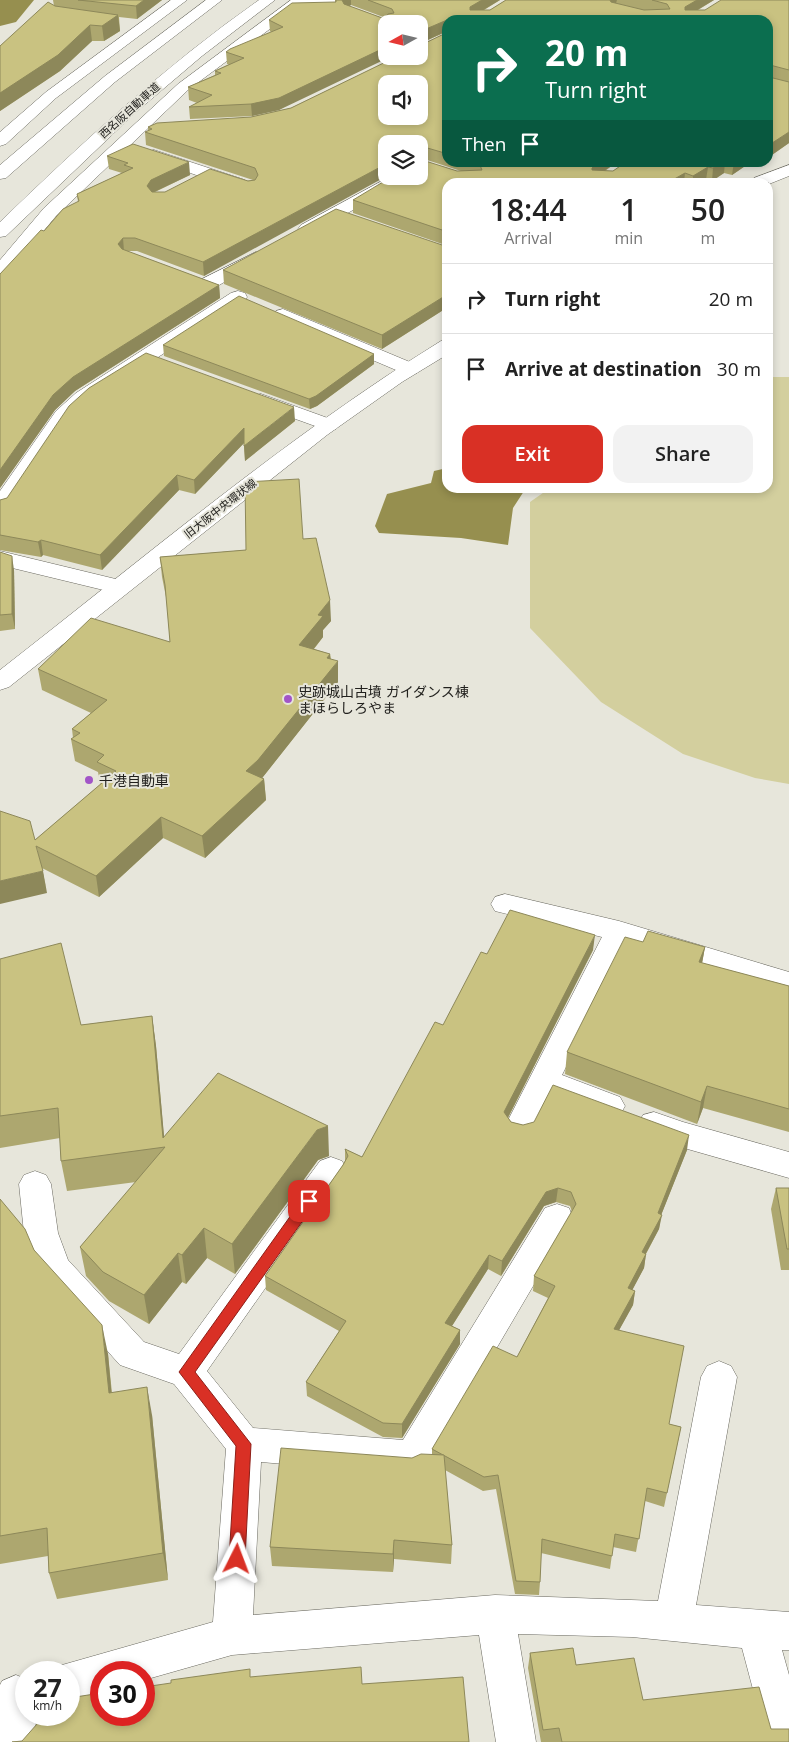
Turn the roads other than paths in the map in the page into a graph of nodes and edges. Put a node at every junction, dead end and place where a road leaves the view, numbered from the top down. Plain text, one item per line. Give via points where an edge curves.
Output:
1 (180, 0) edge
2 (215, 0) edge
3 (268, 0) edge
4 (300, 0) edge
5 (337, 0) edge
6 (122, 25) dead end
7 (141, 27) junction
8 (167, 127) edge
9 (139, 129) junction
10 (0, 141) edge
11 (122, 145) junction
12 (789, 170) edge
13 (0, 174) edge
14 (210, 174) junction
15 (770, 178) edge
16 (387, 185) edge
17 (184, 186) edge
18 (249, 187) edge
19 (334, 214) junction
20 (352, 220) edge
21 (0, 232) edge
22 (291, 238) edge
23 (274, 247) edge
24 (0, 272) edge
25 (253, 303) junction
26 (442, 349) edge
27 (410, 368) junction
28 (246, 394) edge
29 (329, 425) junction
30 (0, 507) edge
31 (0, 558) edge
32 (120, 587) junction
33 (0, 682) edge
34 (505, 904) dead end
35 (619, 931) junction
36 (789, 982) edge
37 (544, 1080) junction
38 (521, 1126) edge
39 (789, 1164) edge
40 (331, 1170) dead end
41 (35, 1184) dead end
42 (557, 1218) dead end
43 (186, 1372) junction
44 (718, 1377) dead end
45 (244, 1444) junction
46 (495, 1614) junction
47 (673, 1622) junction
48 (773, 1631) edge
49 (232, 1636) junction
50 (80, 1678) edge
51 (14, 1696) edge
52 (15, 1742) edge
53 (516, 1742) edge
54 (787, 1742) edge

1 - 7 main road
2 - 13 main road via 110,79
3 - 21 main road, 西名阪自動車道 via 159,82
4 - 5 main road
4 - 9 main road via 183,87
6 - 7 main road
7 - 10 main road via 51,95
8 - 9 main road
9 - 11 main road
11 - 14 main road
11 - 24 main road via 50,212
12 - 15 main road
14 - 17 main road
14 - 18 main road
16 - 19 main road
19 - 20 main road
19 - 22 main road
23 - 25 main road via 196,281
25 - 27 main road
25 - 30 main road via 154,361 83,397 63,415
26 - 27 main road, 旧大阪中央環状線
27 - 29 main road, 旧大阪中央環状線
28 - 29 main road
29 - 32 main road, 旧大阪中央環状線
31 - 32 main road
32 - 33 main road, 旧大阪中央環状線
34 - 35 main road
35 - 36 main road
35 - 37 main road
37 - 38 main road
37 - 39 main road via 677,1133
40 - 43 main road
41 - 43 main road via 41,1233 54,1268 132,1354
42 - 45 main road via 412,1458
43 - 45 main road
44 - 47 main road
45 - 49 main road
46 - 47 main road
46 - 49 main road
46 - 53 main road
47 - 48 main road
48 - 54 main road
49 - 50 main road
51 - 52 main road

